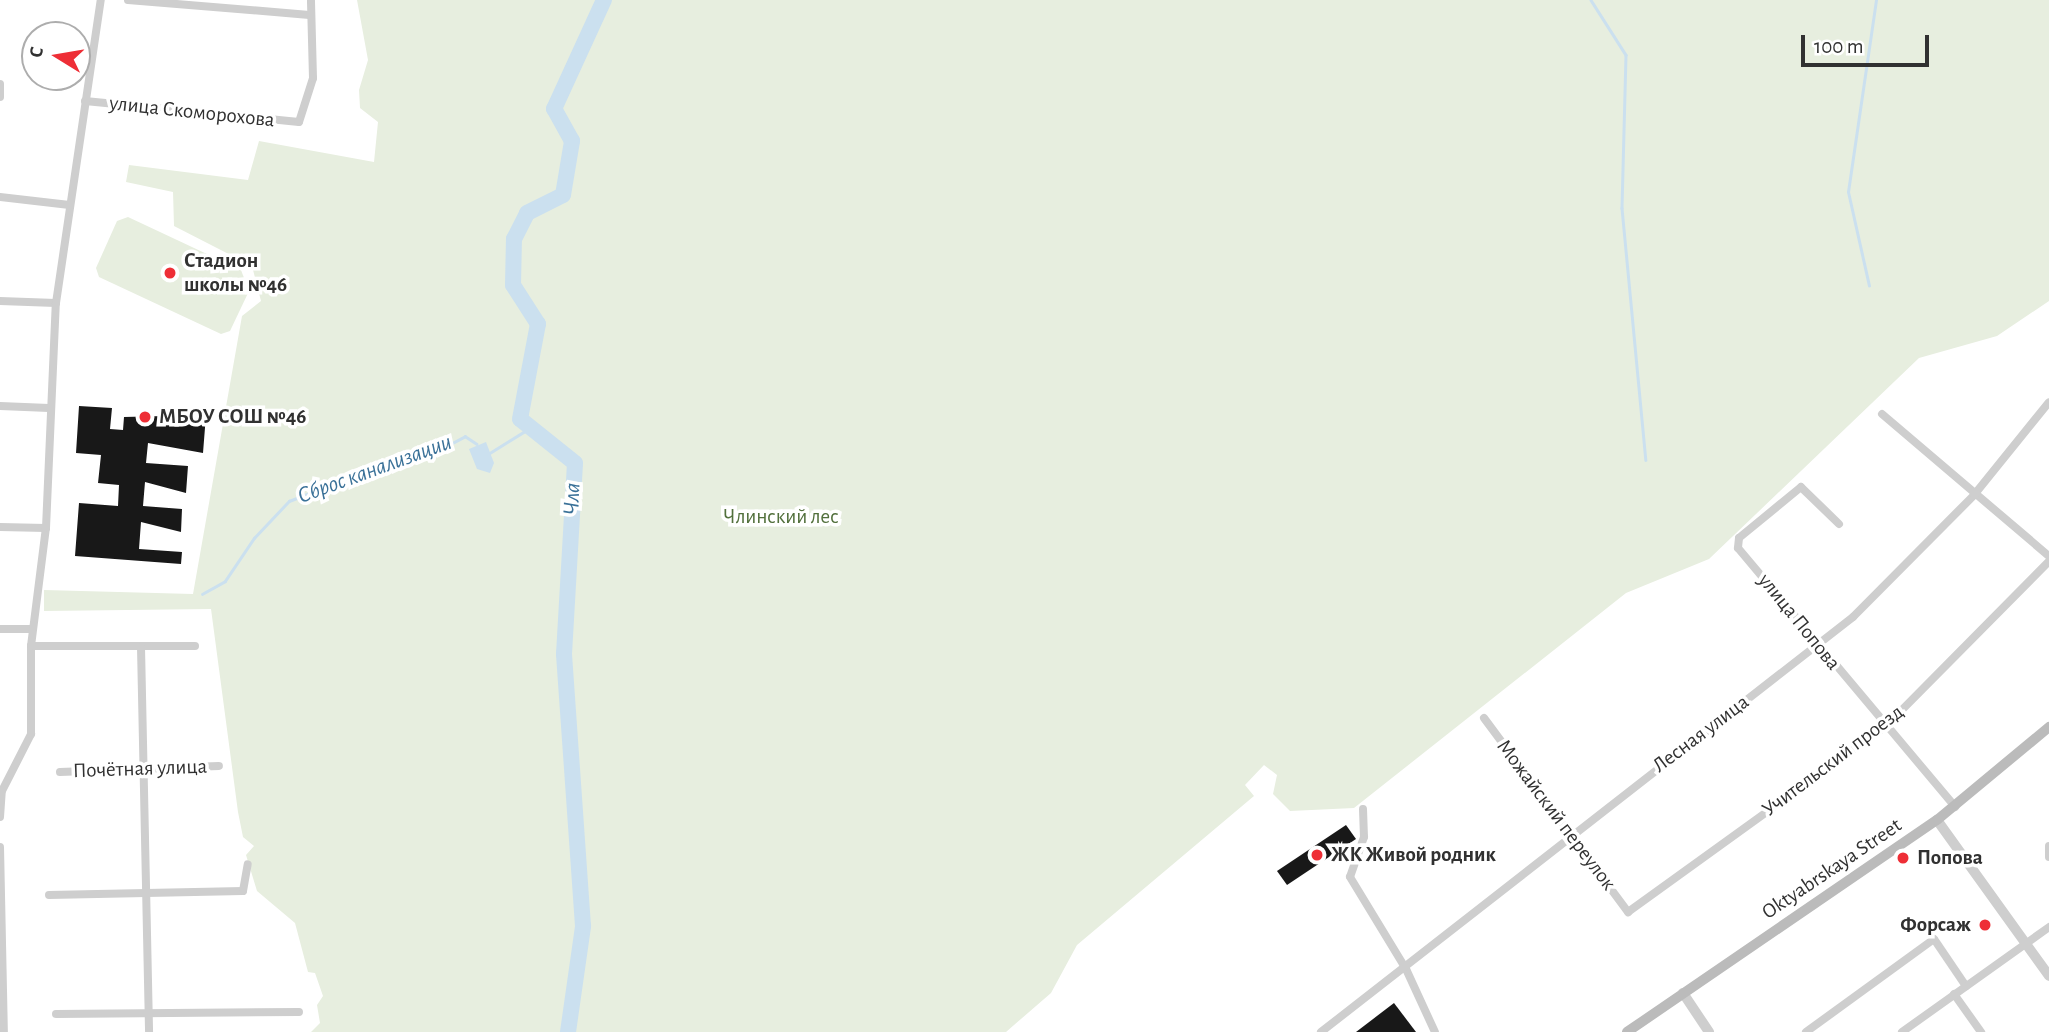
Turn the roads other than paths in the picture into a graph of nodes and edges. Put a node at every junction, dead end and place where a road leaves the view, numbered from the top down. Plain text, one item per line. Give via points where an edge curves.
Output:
1 (102, 0) edge
2 (128, 0) edge
3 (311, 0) edge
4 (309, 15) junction
5 (0, 84) edge
6 (0, 97) edge
7 (85, 101) junction
8 (0, 197) edge
9 (70, 205) junction
10 (0, 301) edge
11 (56, 303) junction
12 (2049, 402) edge
13 (0, 406) edge
14 (49, 408) junction
15 (1882, 414) dead end
16 (1973, 495) junction
17 (1839, 524) dead end
18 (0, 527) edge
19 (46, 528) junction
20 (2049, 558) edge
21 (0, 629) edge
22 (32, 629) junction
23 (31, 646) junction
24 (195, 646) dead end
25 (1818, 646) junction
26 (141, 647) junction
27 (1484, 718) dead end
28 (1886, 726) junction
29 (2049, 727) edge
30 (219, 766) dead end
31 (143, 770) junction
32 (60, 772) dead end
33 (1955, 807) junction
34 (1363, 809) dead end
35 (0, 817) edge
36 (1937, 820) junction
37 (1570, 833) junction
38 (2049, 846) edge
39 (0, 847) edge
40 (2049, 857) edge
41 (248, 864) dead end
42 (146, 893) junction
43 (49, 895) dead end
44 (1629, 912) joint
45 (2049, 927) edge
46 (2026, 945) junction
47 (1, 952) edge
48 (1406, 969) junction
49 (2049, 976) edge
50 (1966, 986) junction
51 (1683, 993) junction
52 (1955, 994) junction
53 (299, 1012) dead end
54 (56, 1014) dead end
55 (148, 1015) junction
56 (4, 1032) edge
57 (149, 1032) edge
58 (1321, 1032) edge
59 (1436, 1032) edge
60 (1627, 1032) edge
61 (1709, 1032) edge
62 (1806, 1032) edge
63 (1902, 1032) edge
64 (1981, 1032) edge

1 - 7 street
2 - 4 street
3 - 4 street
4 - 7 street, улица Скоморохова via 313,78 299,122
5 - 6 street
7 - 9 street
8 - 9 street
9 - 11 street
10 - 11 street
11 - 14 street
12 - 16 street, Лесная улица
13 - 14 street
14 - 19 street
15 - 16 street
16 - 20 street
16 - 25 street, Лесная улица
17 - 25 street, улица Попова via 1805,486 1739,538 1738,548
18 - 19 street
19 - 22 street
20 - 28 street, Учительский проезд
21 - 22 street
22 - 23 street
23 - 26 street
23 - 35 street via 31,734 2,791
24 - 26 street
25 - 28 street, улица Попова
25 - 37 street, Лесная улица
26 - 31 street
27 - 37 street, Можайский переулок
28 - 33 street, улица Попова
28 - 44 street, Учительский проезд
29 - 33 main road, Oktyabrskaya Street
30 - 31 street, Почётная улица
31 - 32 street, Почётная улица
31 - 42 street
33 - 36 main road, Oktyabrskaya Street
34 - 48 street via 1364,837 1350,877
36 - 46 street
36 - 51 main road, Oktyabrskaya Street
37 - 44 street, Можайский переулок
37 - 48 street, Лесная улица
38 - 40 street
39 - 47 street
41 - 42 street via 243,891
42 - 43 street
42 - 55 street
45 - 46 street
46 - 49 street
46 - 50 street
47 - 56 street
48 - 58 street, Лесная улица
48 - 59 street
50 - 52 street
50 - 62 street via 1934,939
51 - 60 main road, Oktyabrskaya Street
51 - 61 street
52 - 63 street
52 - 64 street
53 - 55 street
54 - 55 street
55 - 57 street

